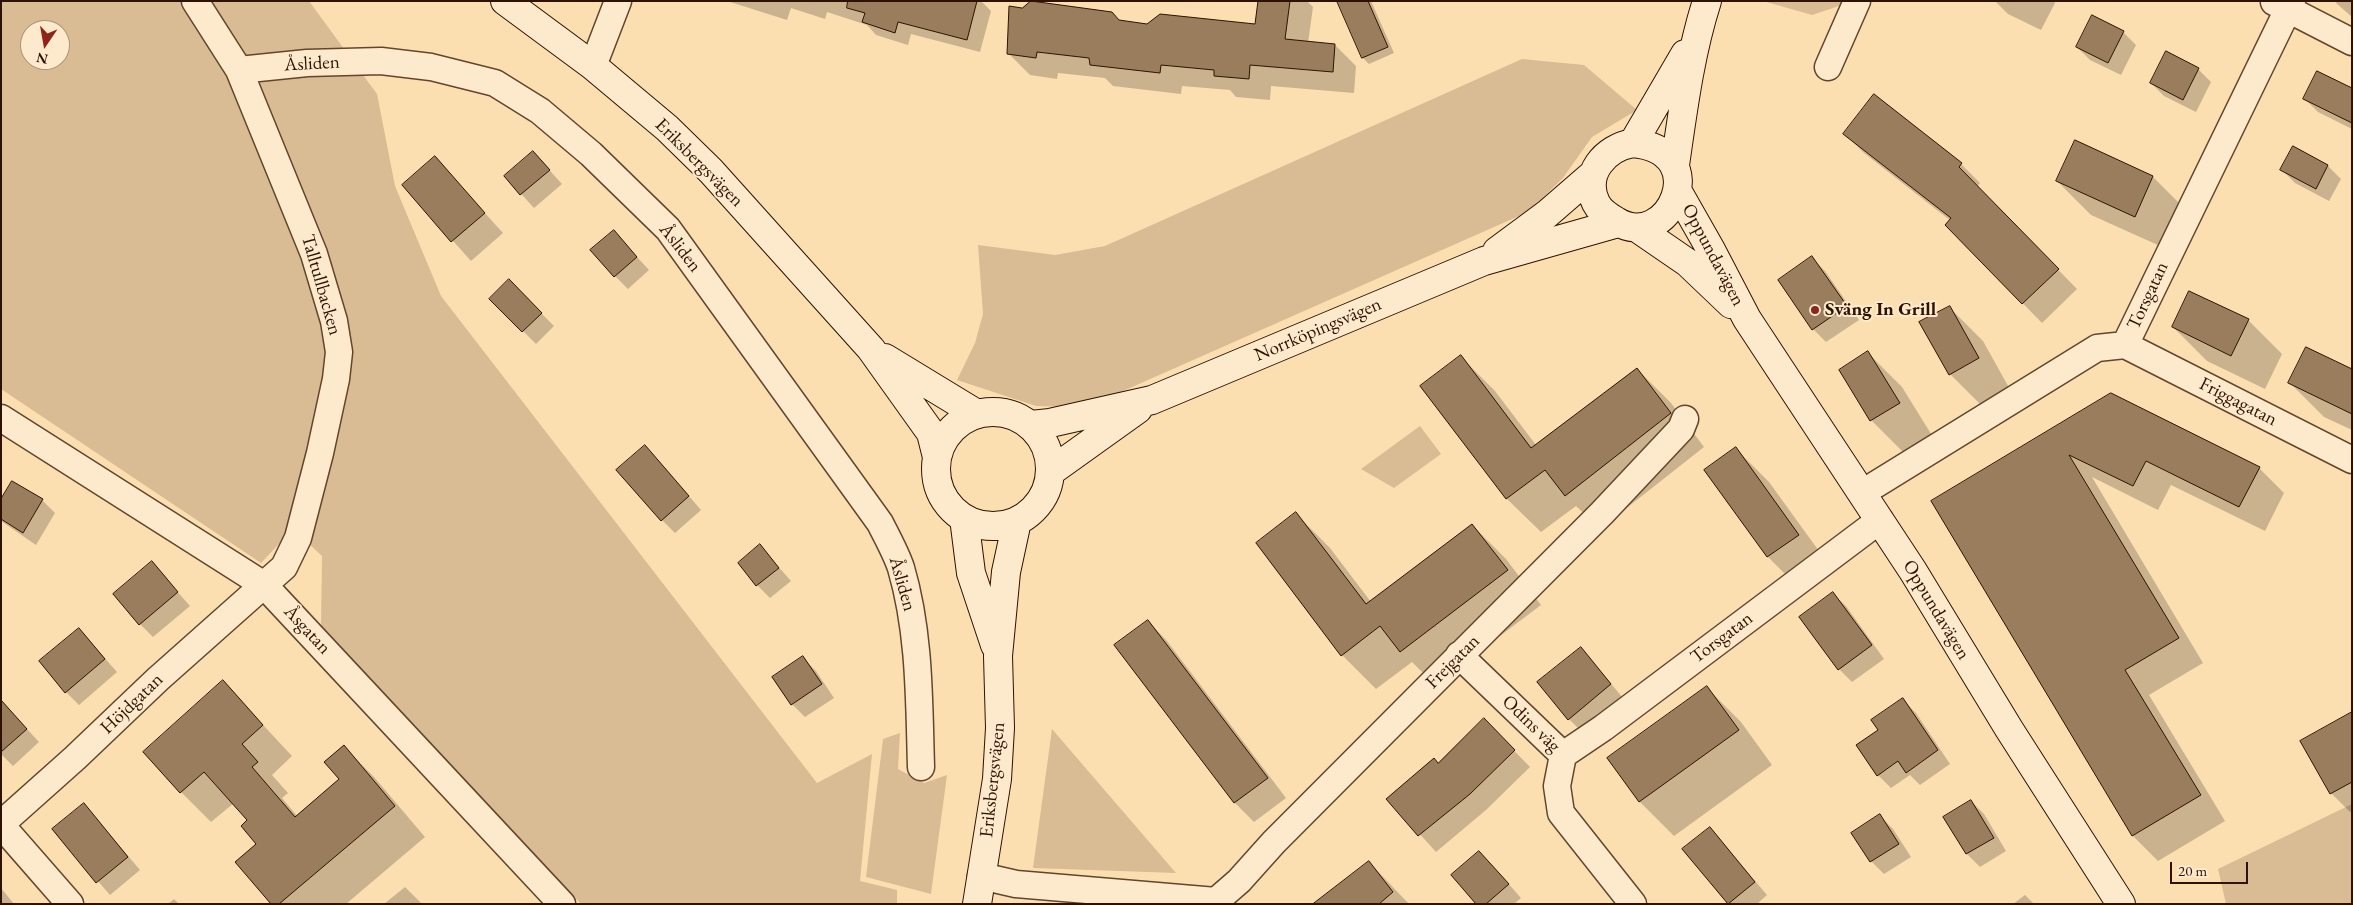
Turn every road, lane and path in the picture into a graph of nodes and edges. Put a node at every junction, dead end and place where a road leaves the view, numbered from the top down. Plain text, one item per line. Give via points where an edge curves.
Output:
1 (195, 1) edge
2 (505, 1) edge
3 (618, 1) edge
4 (1707, 1) edge
5 (1857, 1) edge
6 (2285, 4) edge
7 (1698, 31) junction
8 (2352, 42) edge
9 (593, 66) junction
10 (1828, 67) dead end
11 (239, 70) junction
12 (1633, 143) junction
13 (1675, 165) junction
14 (1592, 175) junction
15 (1678, 192) junction
16 (1628, 225) junction
17 (1484, 261) junction
18 (1747, 319) junction
19 (2125, 345) junction
20 (871, 349) junction
21 (1152, 400) junction
22 (977, 414) junction
23 (1, 418) edge
24 (1685, 419) dead end
25 (1031, 425) junction
26 (937, 457) junction
27 (2352, 460) edge
28 (1050, 472) junction
29 (1862, 493) junction
30 (964, 518) junction
31 (1880, 520) junction
32 (1016, 521) junction
33 (264, 585) junction
34 (1459, 655) junction
35 (998, 656) junction
36 (1563, 755) junction
37 (921, 767) dead end
38 (1, 825) edge
39 (981, 876) junction
40 (1217, 902) edge
41 (70, 904) edge
42 (562, 904) edge
43 (977, 904) edge
44 (1633, 904) edge
45 (2121, 904) edge

1 - 11 street
2 - 9 main road, Eriksbergsvägen
3 - 9 street
4 - 7 main road
5 - 10 street
6 - 8 street
6 - 19 street, Torsgatan
7 - 12 main road
7 - 13 main road
9 - 20 main road, Eriksbergsvägen via 712,171
11 - 33 street, Talltullbacken via 314,254 334,321 339,352 332,398 298,538 284,567
11 - 37 street, Åsliden via 307,63 380,61 431,67 494,83 540,111 591,154 668,229 880,523 900,567 912,620 918,667
12 - 13 main road via 1656,148
12 - 14 main road via 1607,153
13 - 15 main road
14 - 16 main road via 1592,192 1597,205
14 - 17 main road, Norrköpingsvägen
15 - 16 main road via 1664,216 1655,222
15 - 18 main road, Oppundavägen
16 - 17 main road, Norrköpingsvägen
16 - 18 main road, Oppundavägen via 1688,263
17 - 21 main road, Norrköpingsvägen
18 - 29 main road, Oppundavägen
19 - 27 street, Friggagatan
19 - 29 street, Torsgatan via 2097,348
20 - 22 main road, Eriksbergsvägen
20 - 26 main road, Eriksbergsvägen via 931,433
21 - 25 main road, Norrköpingsvägen
21 - 28 main road, Norrköpingsvägen
22 - 25 main road via 1006,414
22 - 26 main road via 949,432
23 - 33 street, Åsgatan
24 - 34 street, Frejgatan via 1681,429 1602,513
25 - 28 main road via 1046,448
26 - 30 main road via 938,484 948,502
28 - 32 main road via 1037,504
29 - 31 main road, Oppundavägen
30 - 32 main road via 992,525
30 - 35 main road, Eriksbergsvägen via 971,573
31 - 36 street, Torsgatan
31 - 45 main road, Oppundavägen
32 - 35 main road, Eriksbergsvägen via 1006,572
33 - 38 street, Höjdgatan
33 - 42 street, Åsgatan
34 - 36 street, Odins väg
34 - 40 street, Frejgatan
35 - 39 main road, Eriksbergsvägen via 1000,728 997,779
36 - 44 street, Odins väg via 1558,786 1561,813
38 - 41 street
39 - 40 street via 1033,886
39 - 43 main road, Eriksbergsvägen

